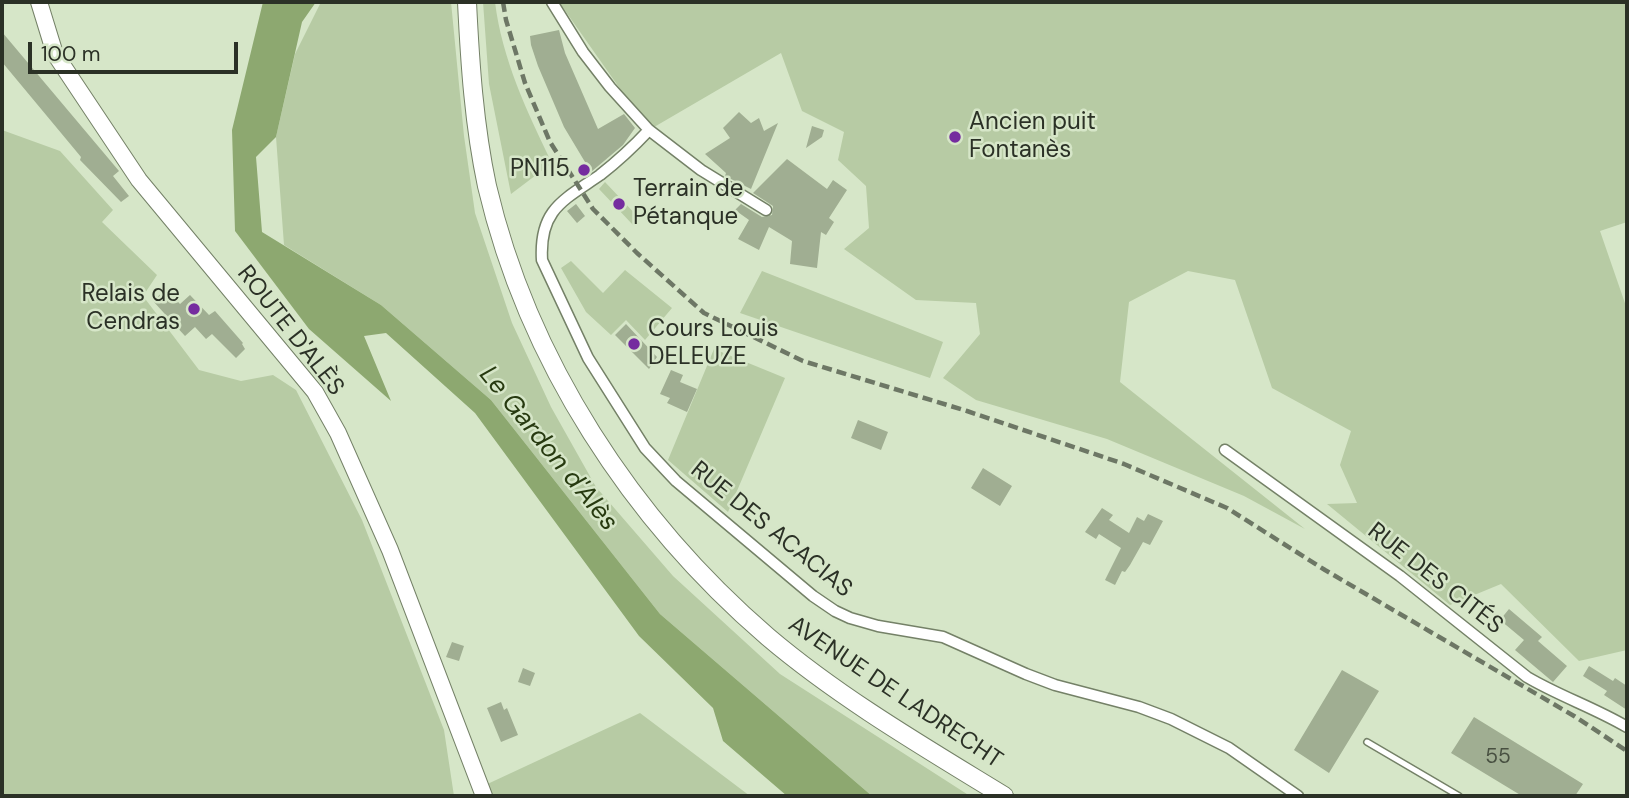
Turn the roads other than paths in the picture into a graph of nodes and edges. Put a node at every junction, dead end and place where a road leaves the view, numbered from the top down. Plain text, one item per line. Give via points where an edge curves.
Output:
1 (39, 2) edge
2 (467, 2) edge
3 (552, 2) edge
4 (649, 130) junction
5 (766, 210) dead end
6 (1225, 450) dead end
7 (1627, 727) edge
8 (1367, 742) dead end
9 (484, 796) edge
10 (1004, 796) edge
11 (1298, 796) edge
12 (1459, 796) edge

1 - 9 main road, ROUTE D'ALÈS via 55,54 139,180 315,392 338,433 390,550
2 - 10 main road, AVENUE DE LADRECHT via 471,81 487,185 511,268 551,359 624,481 698,572 769,638 860,704
3 - 4 street via 583,52
4 - 5 street via 701,170
4 - 11 street, RUE DES ACACIAS via 617,162 567,196 546,225 541,243 542,260 588,358 659,465 835,611 878,626 943,637 1055,685 1171,719 1229,748
6 - 7 street, RUE DES CITÉS via 1401,576 1527,677
8 - 12 lane

